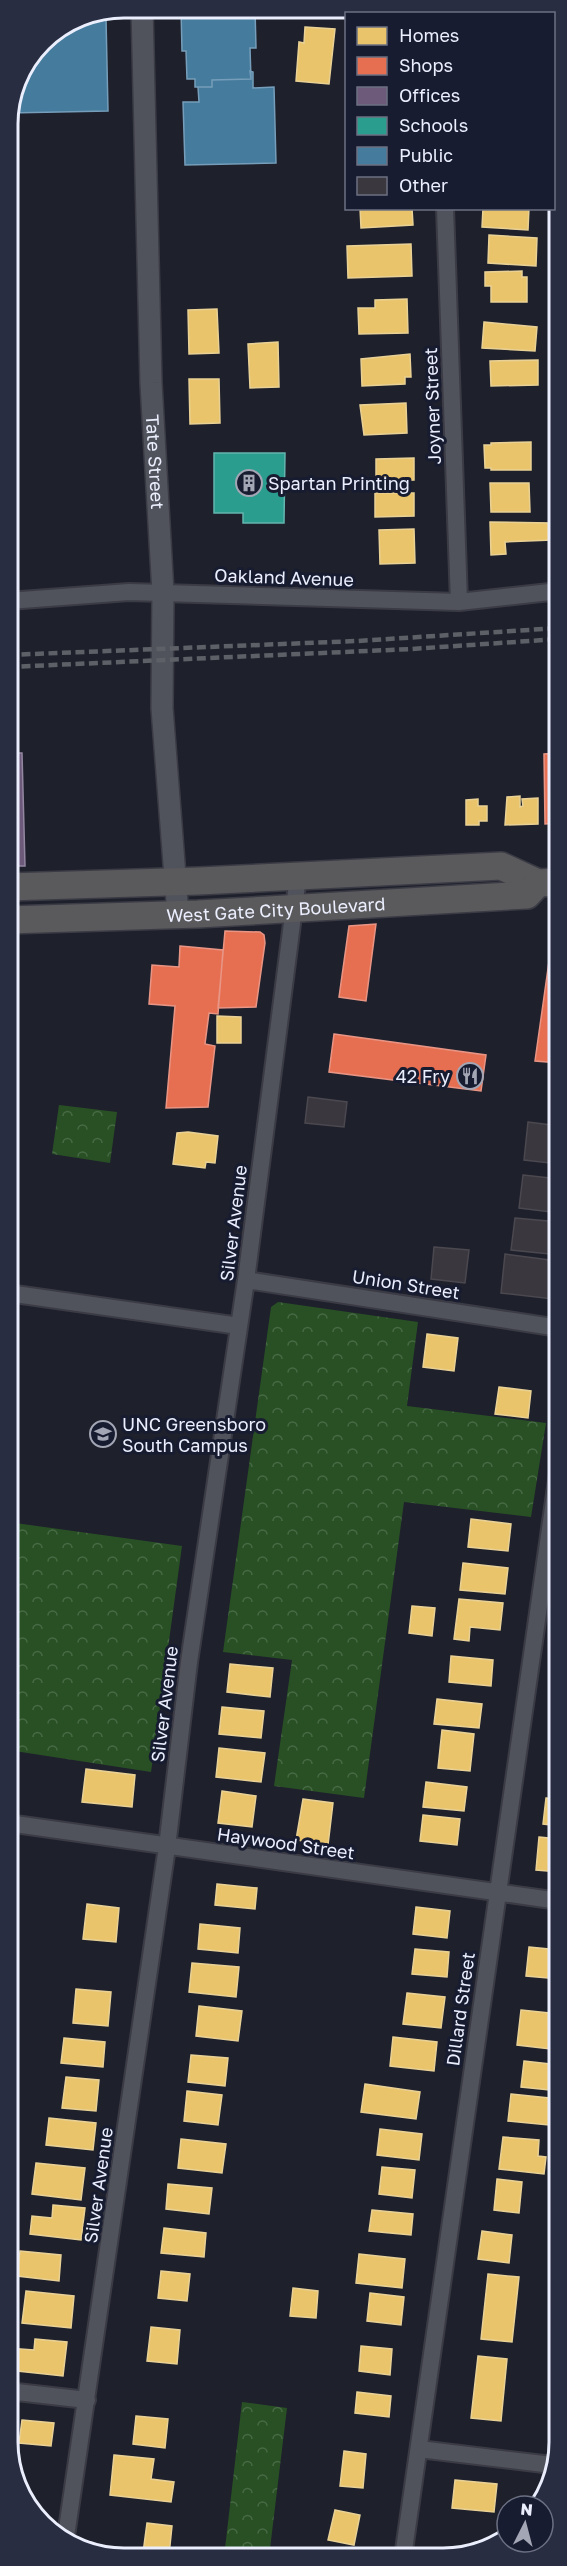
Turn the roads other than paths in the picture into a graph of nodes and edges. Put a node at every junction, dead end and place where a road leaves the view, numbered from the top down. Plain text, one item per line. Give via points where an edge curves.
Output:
1 (142, 18) edge
2 (445, 210) edge
3 (549, 592) edge
4 (163, 593) junction
5 (18, 600) edge
6 (459, 602) junction
7 (298, 877) junction
8 (176, 882) junction
9 (548, 882) edge
10 (18, 887) edge
11 (293, 909) junction
12 (178, 915) junction
13 (18, 920) edge
14 (246, 1280) junction
15 (18, 1294) edge
16 (239, 1326) junction
17 (549, 1326) edge
18 (549, 1539) edge
19 (18, 1824) edge
20 (167, 1846) junction
21 (496, 1893) junction
22 (549, 1900) edge
23 (18, 2392) edge
24 (87, 2400) junction
25 (419, 2449) junction
26 (547, 2464) edge
27 (67, 2531) edge
28 (404, 2548) edge

1 - 4 street, Tate Street via 151,383
2 - 6 street, Joyner Street
3 - 6 street, Oakland Avenue
4 - 5 street, Oakland Avenue
4 - 6 street, Oakland Avenue
4 - 8 street, Tate Street via 162,708
7 - 8 main road, West Gate City Boulevard
7 - 9 main road, West Gate City Boulevard via 501,866
7 - 11 street, Silver Avenue
8 - 10 main road, West Gate City Boulevard
8 - 12 street, Tate Street
9 - 11 main road, West Gate City Boulevard via 527,896
11 - 12 main road, West Gate City Boulevard
11 - 14 street, Silver Avenue
12 - 13 main road, West Gate City Boulevard
14 - 16 street, Silver Avenue
14 - 17 street, Union Street
15 - 16 street
16 - 20 street, Silver Avenue via 189,1662
18 - 21 street, Dillard Street
19 - 20 street, Haywood Street
20 - 21 street, Haywood Street
20 - 24 street, Silver Avenue
21 - 22 street, Haywood Street
21 - 25 street, Dillard Street
23 - 24 street
24 - 27 street, Silver Avenue
25 - 26 street
25 - 28 street, Dillard Street

